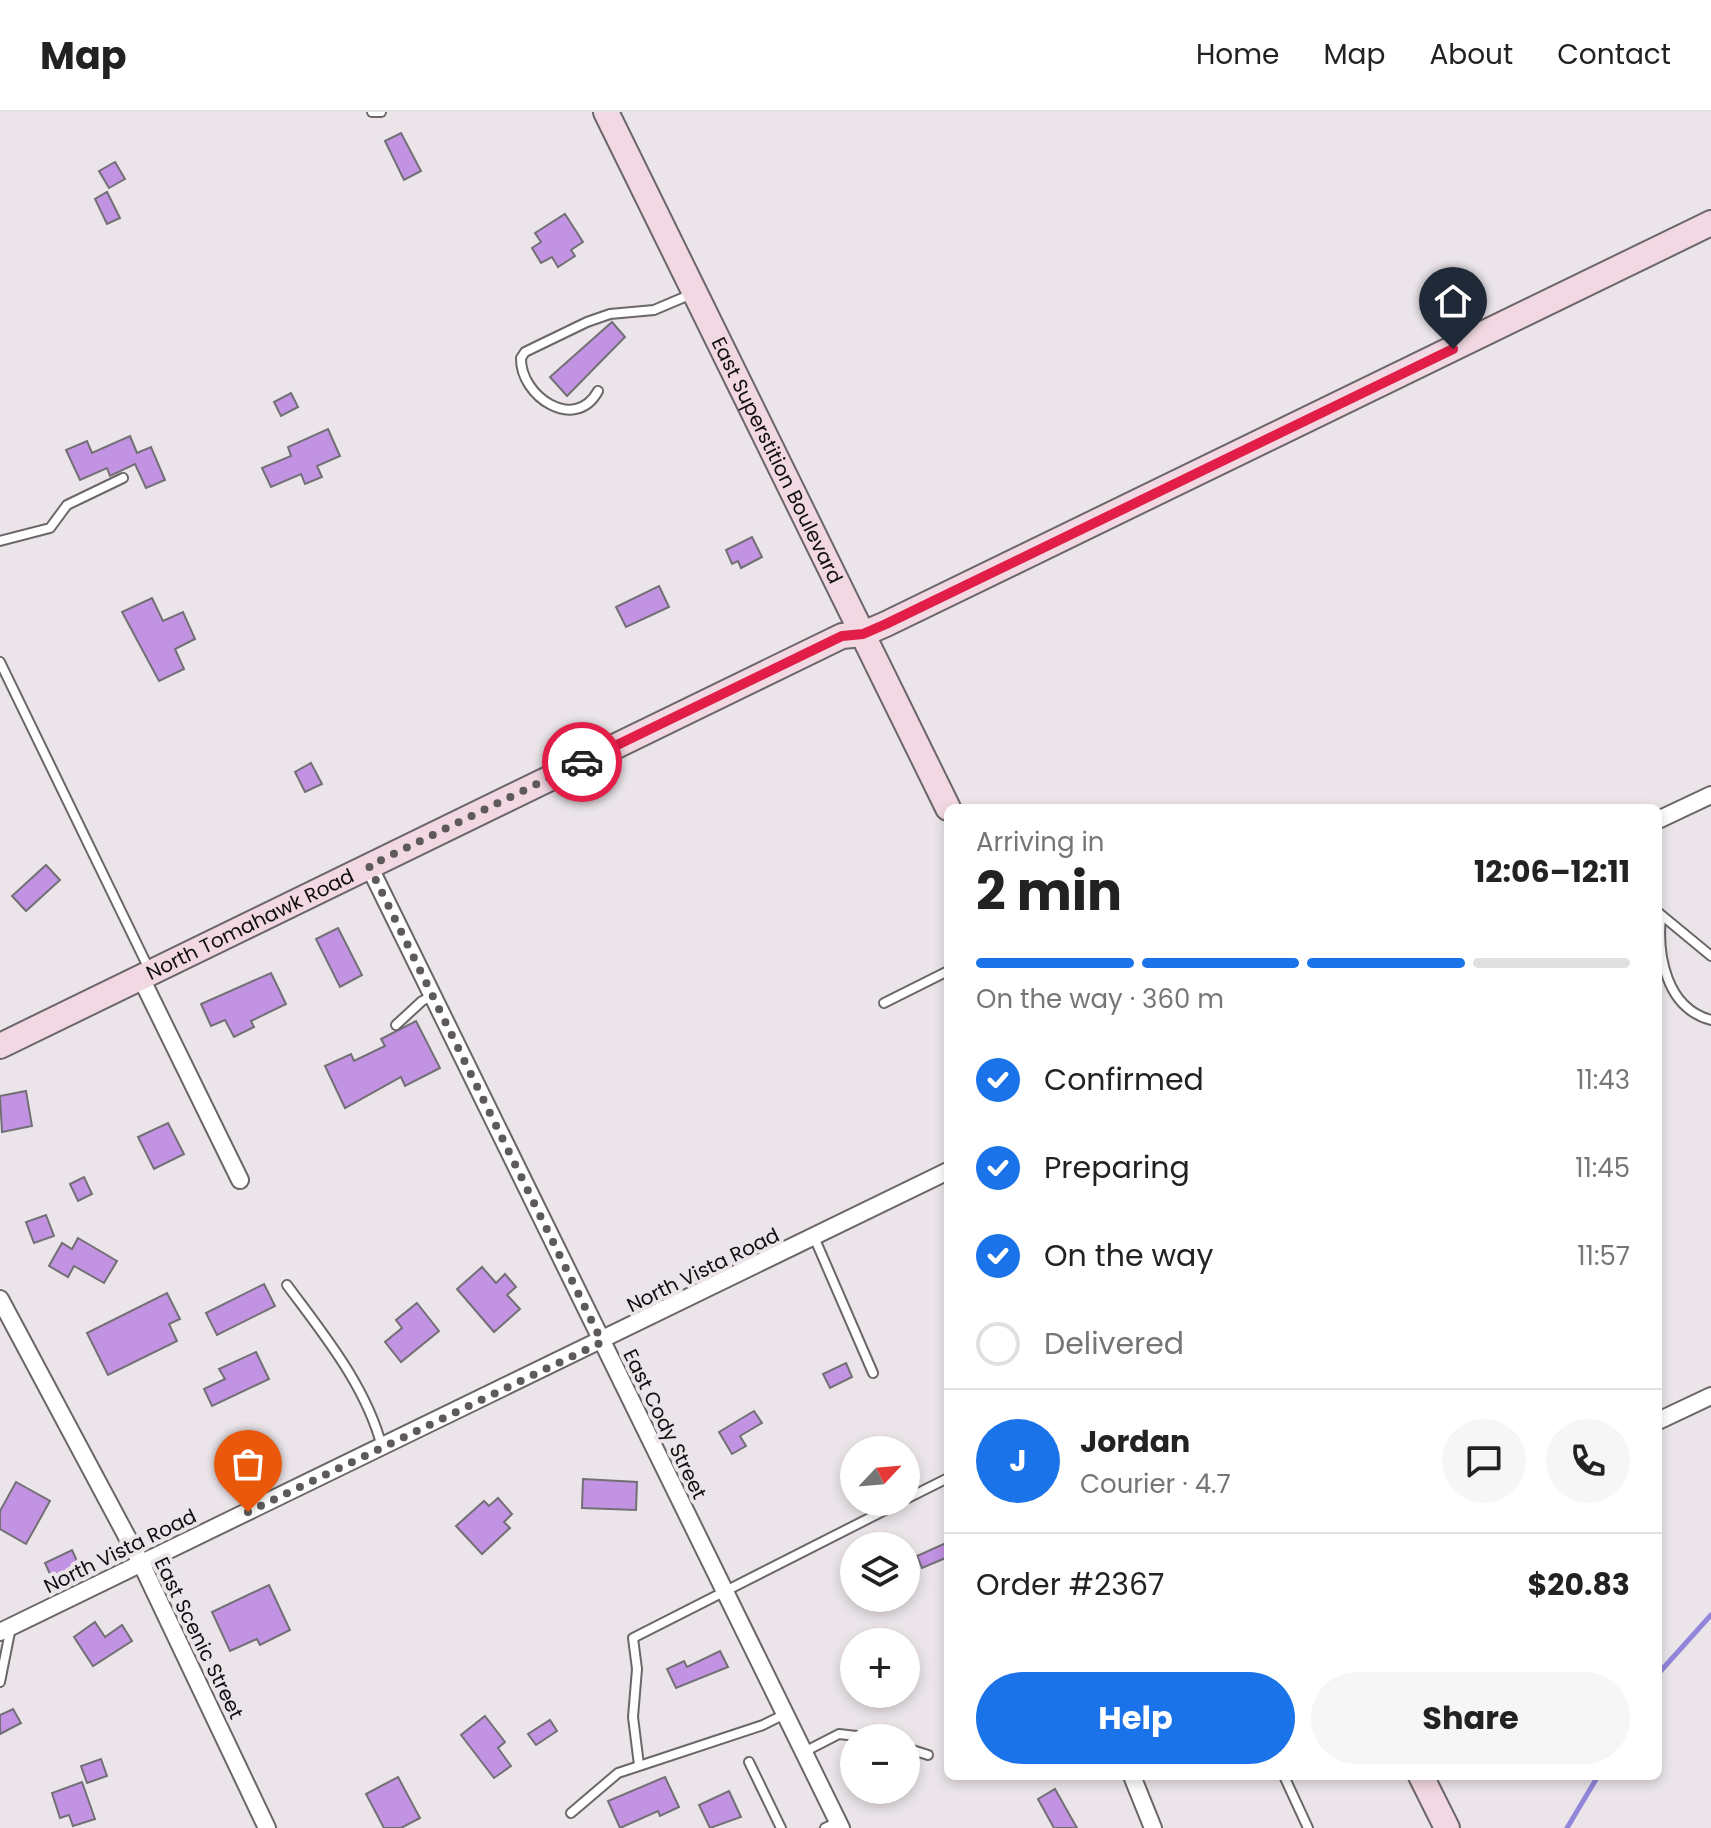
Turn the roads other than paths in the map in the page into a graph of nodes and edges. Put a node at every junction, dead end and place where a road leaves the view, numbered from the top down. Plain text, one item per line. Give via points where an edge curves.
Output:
1 (372, 112) edge
2 (381, 112) edge
3 (606, 112) edge
4 (1711, 223) edge
5 (695, 293) junction
6 (598, 391) dead end
7 (123, 478) dead end
8 (0, 541) edge
9 (863, 634) junction
10 (0, 662) edge
11 (1711, 795) edge
12 (946, 804) edge
13 (1662, 818) edge
14 (369, 866) junction
15 (1662, 916) edge
16 (1662, 948) edge
17 (1711, 956) edge
18 (944, 973) edge
19 (146, 976) junction
20 (433, 996) junction
21 (884, 1003) dead end
22 (1711, 1020) edge
23 (396, 1025) dead end
24 (0, 1046) edge
25 (944, 1173) edge
26 (240, 1180) dead end
27 (814, 1237) junction
28 (287, 1285) dead end
29 (0, 1299) edge
30 (602, 1342) junction
31 (873, 1373) dead end
32 (1711, 1396) edge
33 (1662, 1419) edge
34 (382, 1447) junction
35 (944, 1480) edge
36 (920, 1493) edge
37 (874, 1516) edge
38 (141, 1563) junction
39 (725, 1592) junction
40 (6, 1629) edge
41 (0, 1682) edge
42 (785, 1714) junction
43 (840, 1734) edge
44 (803, 1752) junction
45 (920, 1752) edge
46 (928, 1755) dead end
47 (749, 1762) dead end
48 (639, 1765) junction
49 (1134, 1780) edge
50 (1286, 1780) edge
51 (1423, 1780) edge
52 (571, 1813) dead end
53 (834, 1826) edge
54 (267, 1828) edge
55 (781, 1828) edge
56 (1153, 1828) edge
57 (1308, 1828) edge
58 (1447, 1828) edge

1 - 2 lane
3 - 5 street, East Superstition Boulevard
4 - 9 street, North Tomahawk Road
5 - 6 lane via 654,310 587,322 521,358 529,388 549,406 579,408
5 - 9 street, East Superstition Boulevard
7 - 8 lane via 67,505 50,528
9 - 12 street, East Superstition Boulevard
9 - 14 street, North Tomahawk Road via 842,636
10 - 19 lane
11 - 13 street
14 - 19 street, North Tomahawk Road
14 - 20 street, East Cody Street
15 - 17 lane
16 - 22 lane via 1674,993 1691,1011
18 - 21 lane
19 - 24 street, North Tomahawk Road
19 - 26 street
20 - 23 lane
20 - 30 street, East Cody Street
25 - 27 street, North Vista Road
27 - 30 street, North Vista Road
27 - 31 lane
28 - 34 lane via 342,1360 376,1422
29 - 38 street, East Scenic Street
30 - 34 street, North Vista Road
30 - 39 street, East Cody Street
32 - 33 street
34 - 38 street, North Vista Road
35 - 36 lane
37 - 39 lane
38 - 40 street, North Vista Road
38 - 54 street, East Scenic Street
39 - 42 street, East Cody Street
39 - 48 lane via 633,1638
40 - 41 lane
42 - 44 street, East Cody Street
42 - 48 lane
43 - 44 lane
44 - 53 street, East Cody Street
45 - 46 lane
47 - 55 lane
48 - 52 lane via 618,1773
49 - 56 street
50 - 57 lane
51 - 58 street

